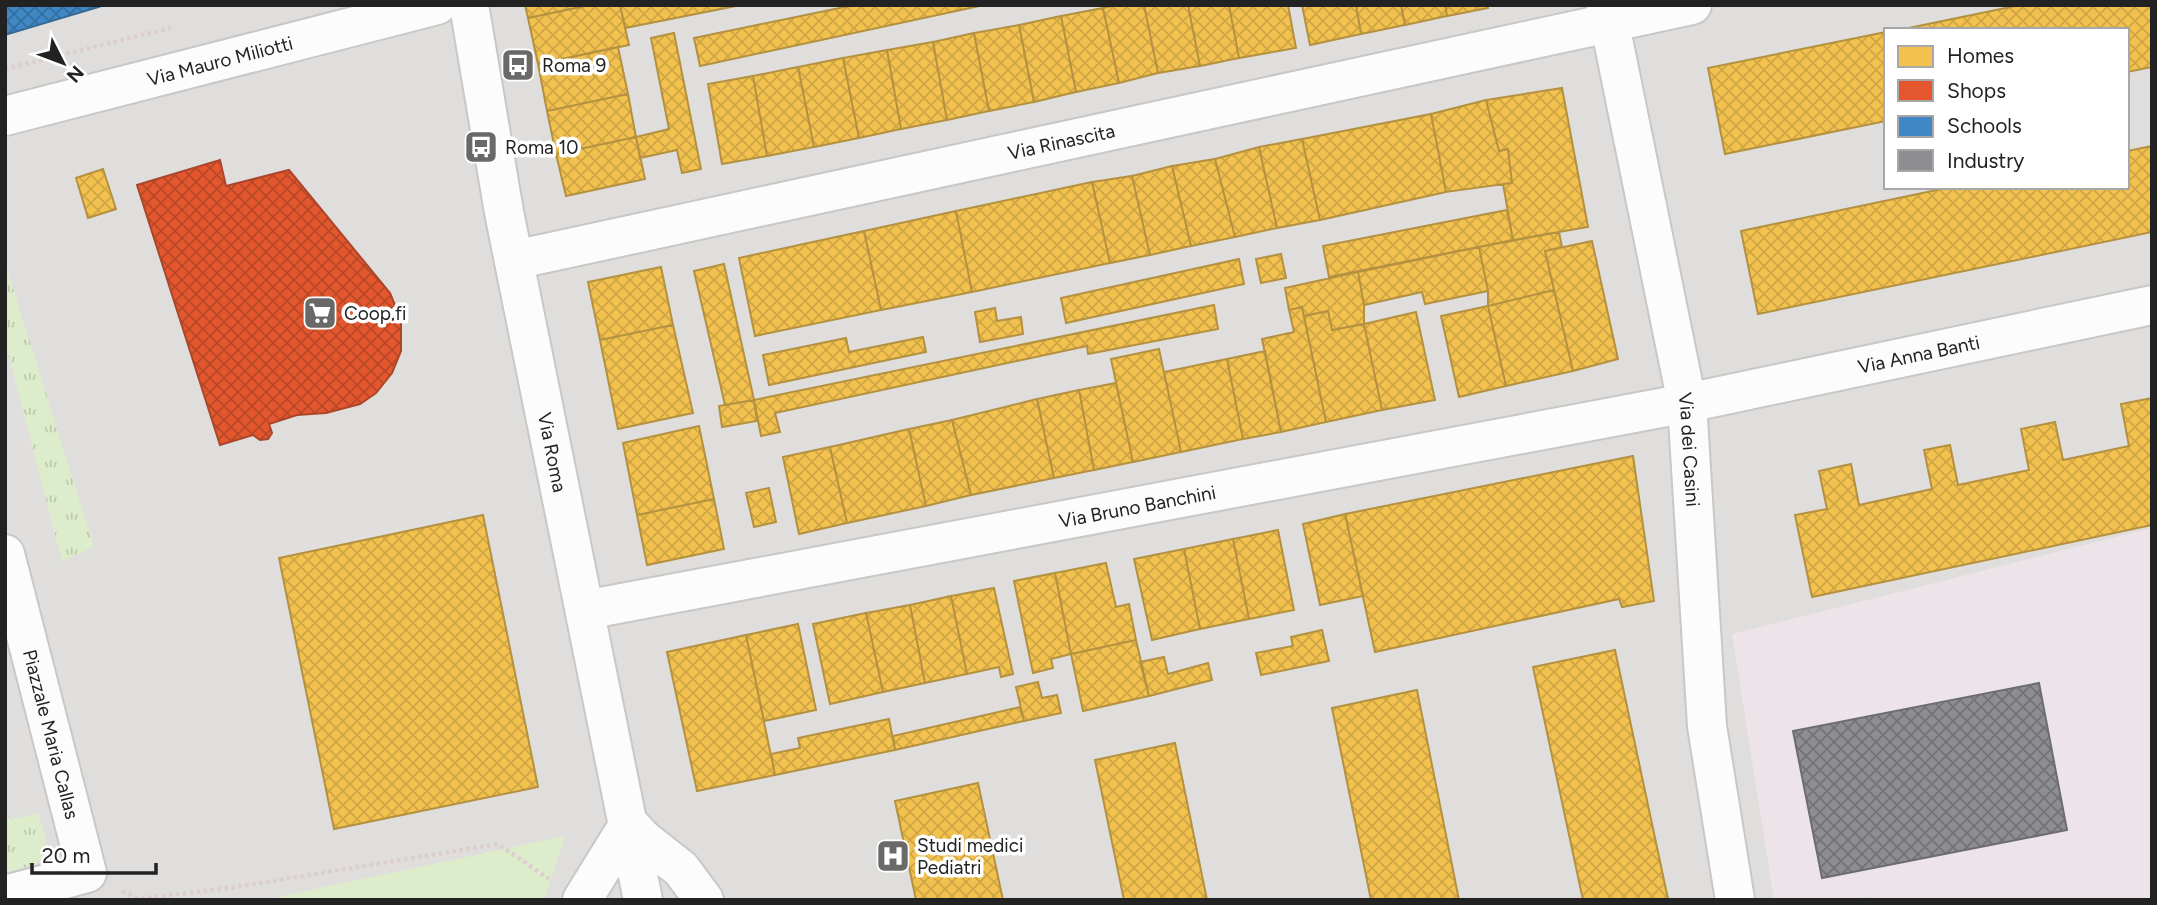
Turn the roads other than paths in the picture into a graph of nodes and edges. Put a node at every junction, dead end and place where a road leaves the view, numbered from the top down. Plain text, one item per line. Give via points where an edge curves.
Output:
1 (437, 5) edge
2 (469, 5) edge
3 (1692, 5) edge
4 (1608, 13) edge
5 (5, 116) edge
6 (514, 260) junction
7 (2152, 305) edge
8 (1687, 403) junction
9 (5, 554) edge
10 (585, 610) junction
11 (629, 824) junction
12 (570, 893) edge
13 (5, 895) edge
14 (643, 900) edge
15 (704, 900) edge
16 (1735, 900) edge

1 - 5 street, Via Mauro Miliotti
2 - 6 street, Via Roma
3 - 4 street, Via Rinascita
4 - 6 street, Via Rinascita
4 - 8 street, Via dei Casini
6 - 10 street, Via Roma
7 - 8 street, Via Anna Banti
8 - 10 street, Via Bruno Banchini
8 - 16 street, Via dei Casini via 1707,726
9 - 13 street, Piazzale Maria Callas via 87,873
10 - 11 street, Via Roma
11 - 12 street
11 - 14 street, Via Roma
11 - 15 street via 681,870

